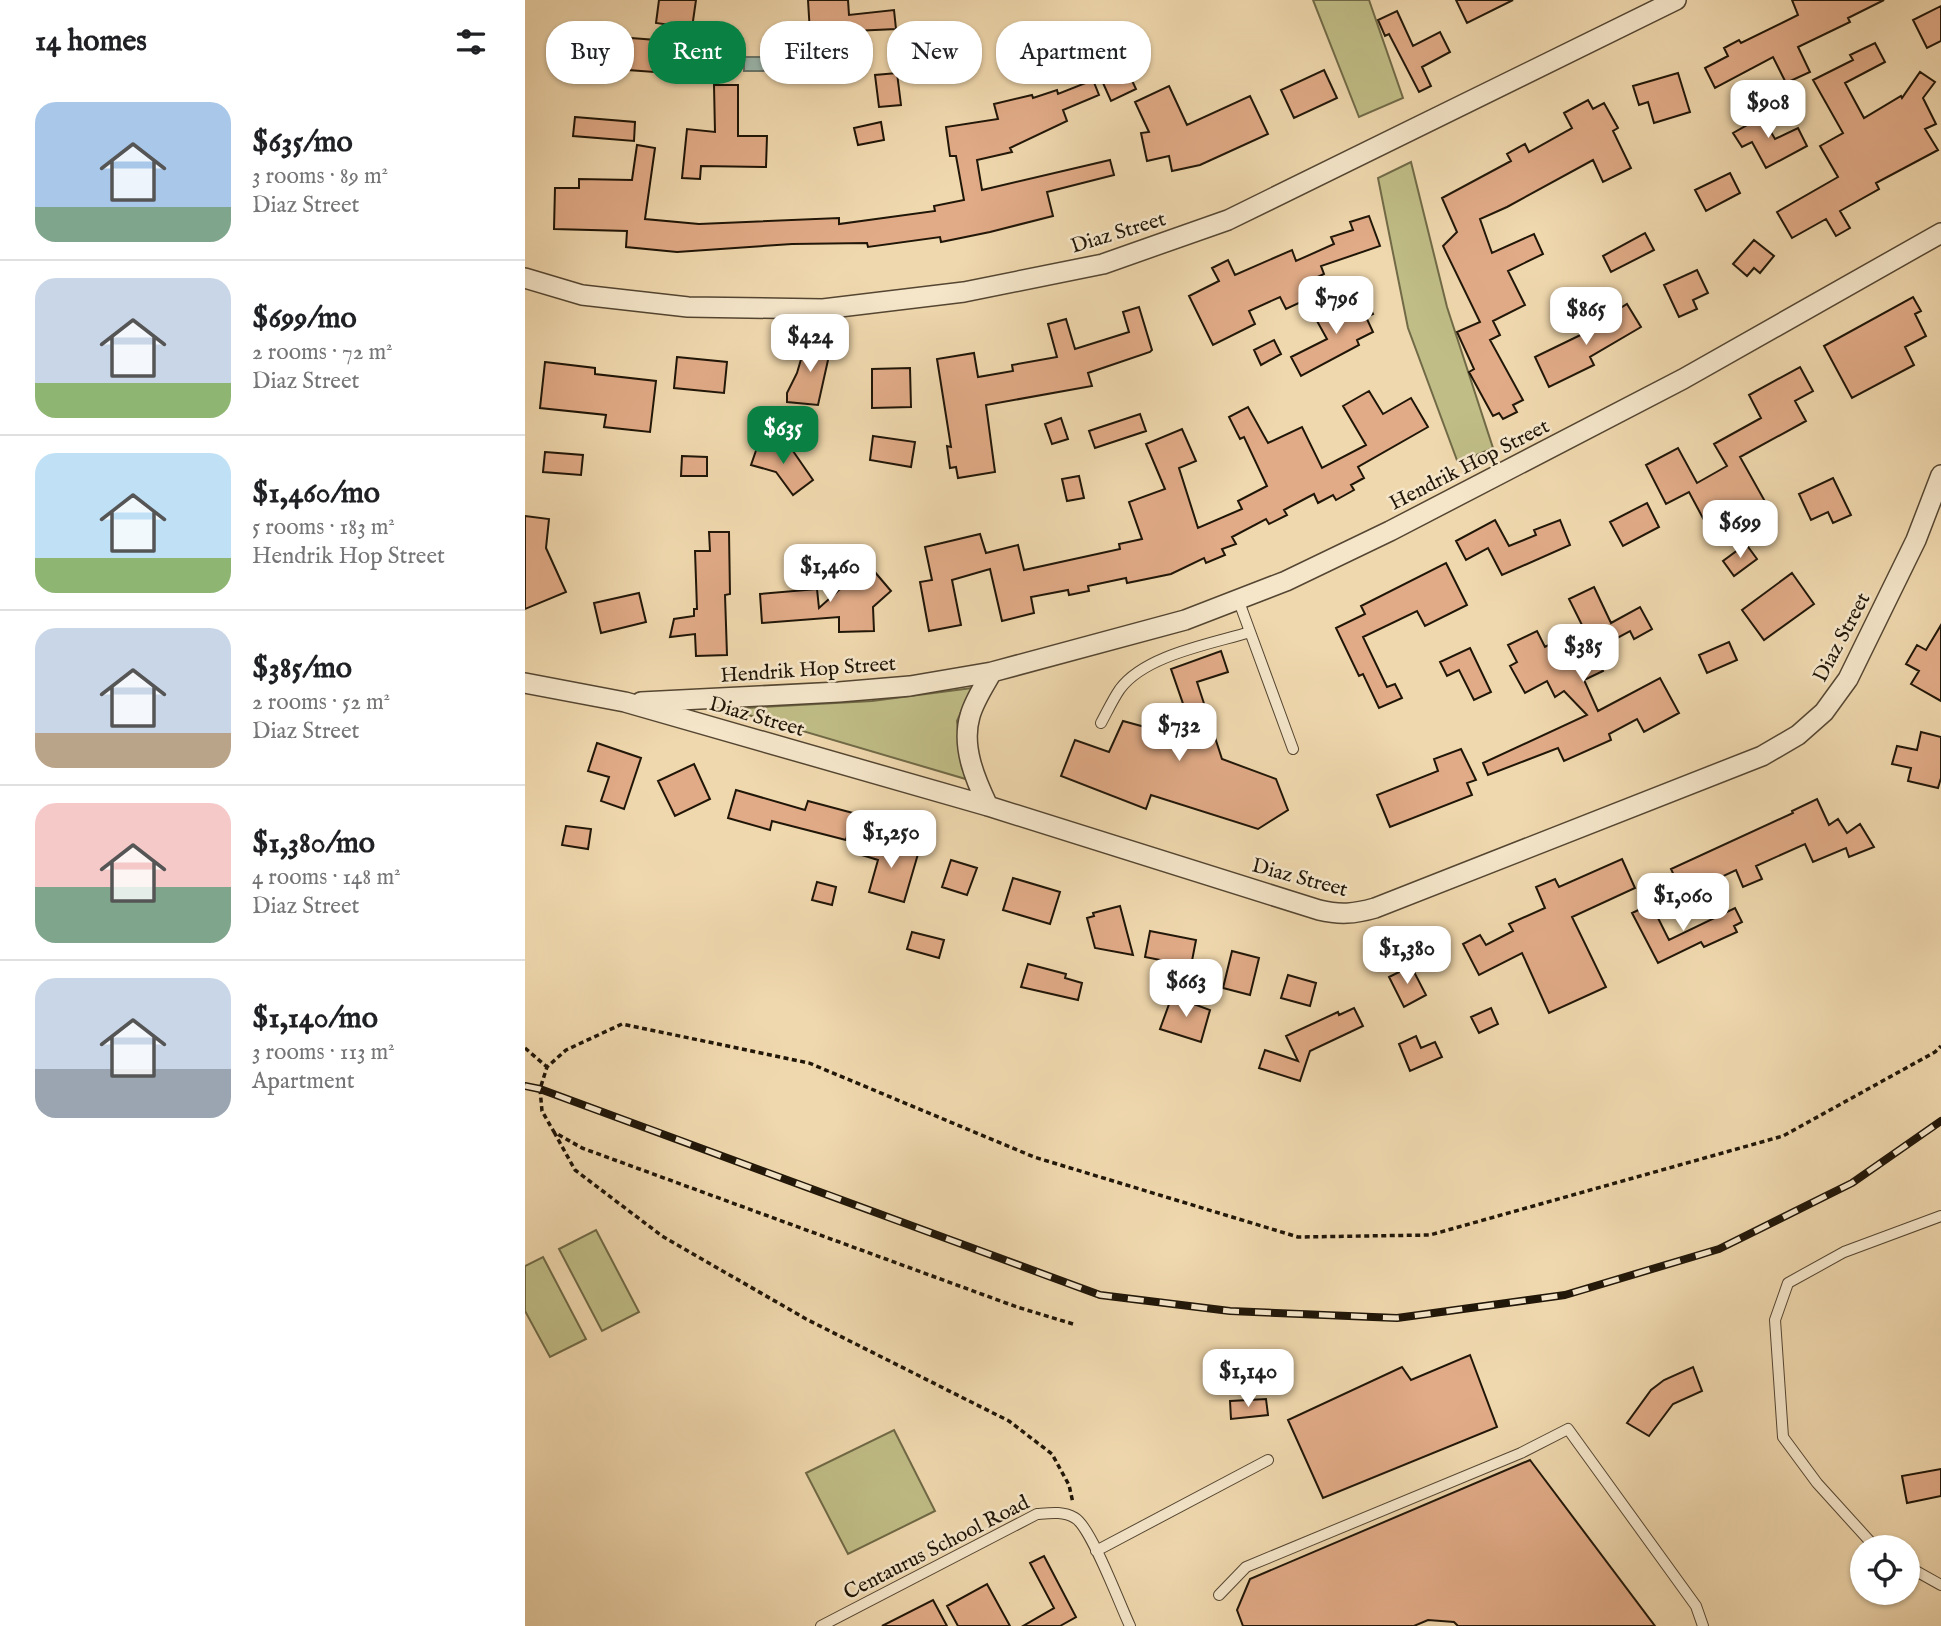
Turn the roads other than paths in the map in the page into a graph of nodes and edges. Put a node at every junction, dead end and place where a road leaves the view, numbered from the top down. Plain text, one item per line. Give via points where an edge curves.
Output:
1 (1676, 0) edge
2 (1941, 233) edge
3 (525, 278) edge
4 (1941, 475) edge
5 (1238, 599) junction
6 (1250, 632) junction
7 (992, 672) junction
8 (525, 683) edge
9 (625, 702) junction
10 (1101, 723) dead end
11 (1293, 749) dead end
12 (988, 806) junction
13 (1941, 1216) edge
14 (1268, 1460) dead end
15 (1864, 1535) edge
16 (1096, 1551) junction
17 (1920, 1573) edge
18 (1941, 1585) edge
19 (1219, 1595) dead end
20 (821, 1626) edge
21 (1130, 1626) edge
22 (1703, 1626) edge

1 - 3 street, Diaz Street via 1228,220 1103,264 964,292 823,309 688,307 582,295
2 - 5 street, Hendrik Hop Street via 1683,379 1390,531
4 - 12 street, Diaz Street via 1916,540 1848,678 1824,712 1798,735 1762,756 1375,908 1337,915
5 - 6 lane
5 - 7 street, Hendrik Hop Street via 1185,620
6 - 10 lane via 1161,659 1121,687
6 - 11 lane
7 - 9 street, Hendrik Hop Street via 839,692
7 - 12 street via 969,718 968,751
8 - 9 street, Diaz Street
9 - 12 street, Diaz Street
13 - 15 lane via 1844,1252 1787,1283 1775,1320 1783,1437
14 - 16 lane
16 - 20 lane, Centaurus School Road via 1077,1519 1058,1512 1037,1514
16 - 21 lane
17 - 18 lane
19 - 22 lane via 1246,1567 1521,1453 1568,1429 1696,1606

